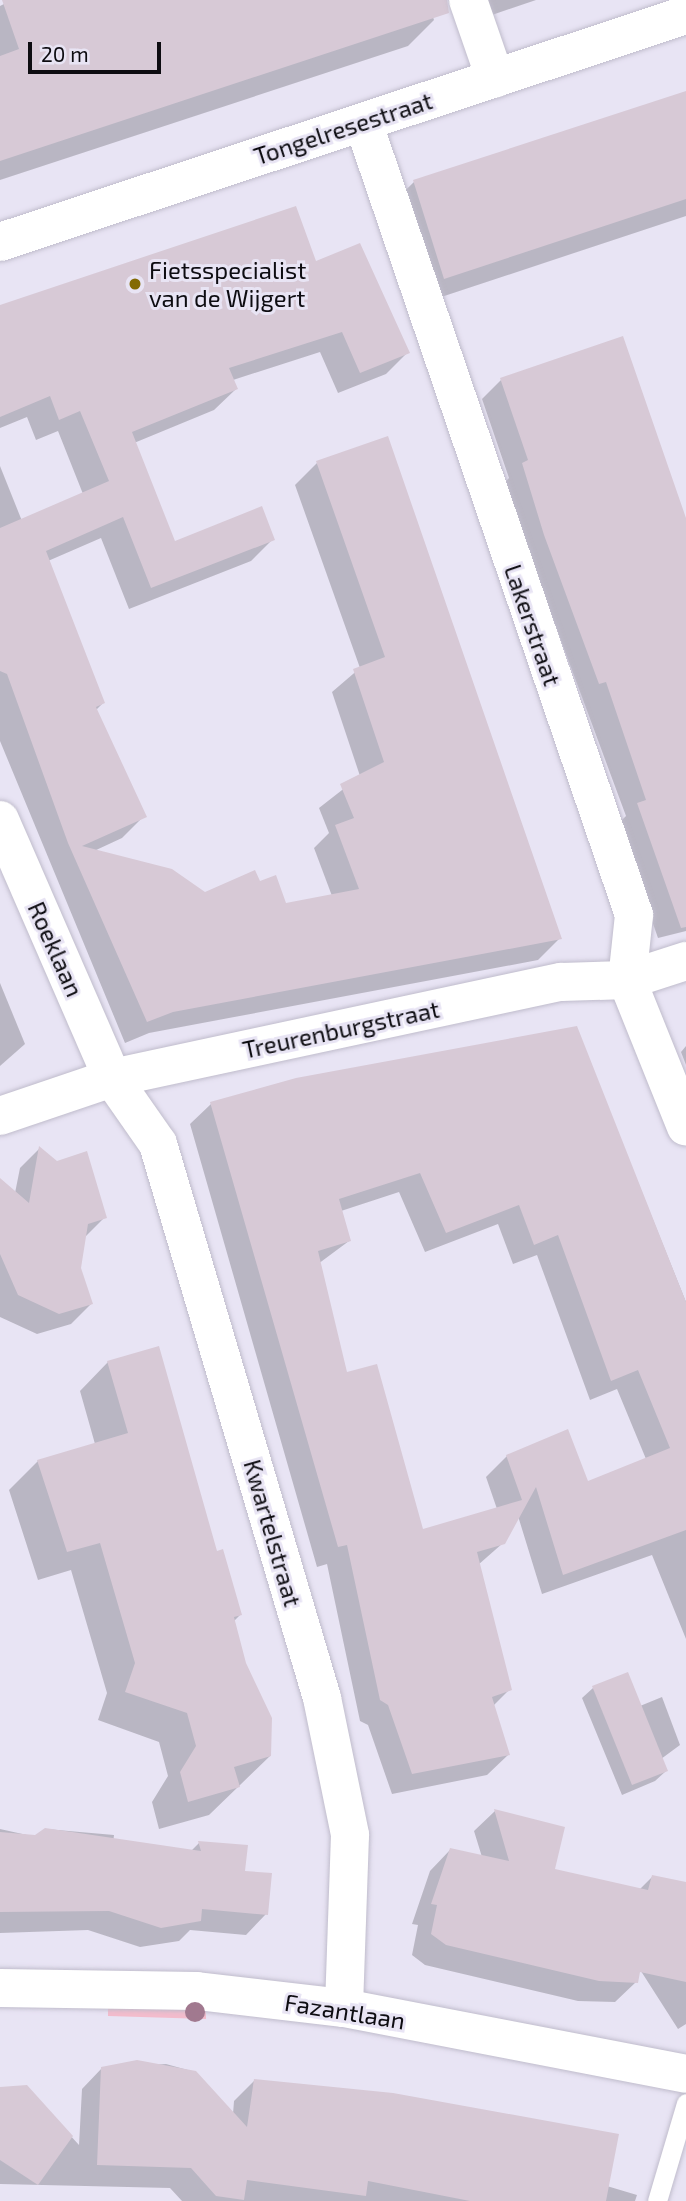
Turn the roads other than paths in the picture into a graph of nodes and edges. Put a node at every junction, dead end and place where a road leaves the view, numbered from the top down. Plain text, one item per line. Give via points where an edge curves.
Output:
1 (468, 0) edge
2 (686, 15) edge
3 (495, 78) junction
4 (363, 122) junction
5 (0, 242) edge
6 (0, 820) edge
7 (686, 961) edge
8 (627, 980) junction
9 (112, 1078) junction
10 (0, 1116) edge
11 (686, 1127) edge
12 (0, 1988) edge
13 (344, 2008) junction
14 (686, 2074) edge
15 (686, 2103) edge
16 (657, 2201) edge

1 - 3 street
2 - 3 street, Tongelresestraat
3 - 4 street, Tongelresestraat
4 - 5 street, Tongelresestraat
4 - 8 street, Lakerstraat via 440,360 634,915
6 - 9 street, Roeklaan
7 - 8 street, Treurenburgstraat
8 - 9 street, Treurenburgstraat via 561,982
8 - 11 street, Lakerstraat
9 - 10 street, Treurenburgstraat
9 - 13 street, Kwartelstraat via 158,1144 322,1698 350,1835
12 - 13 street, Fazantlaan via 197,1991
13 - 14 street, Fazantlaan
15 - 16 lane

